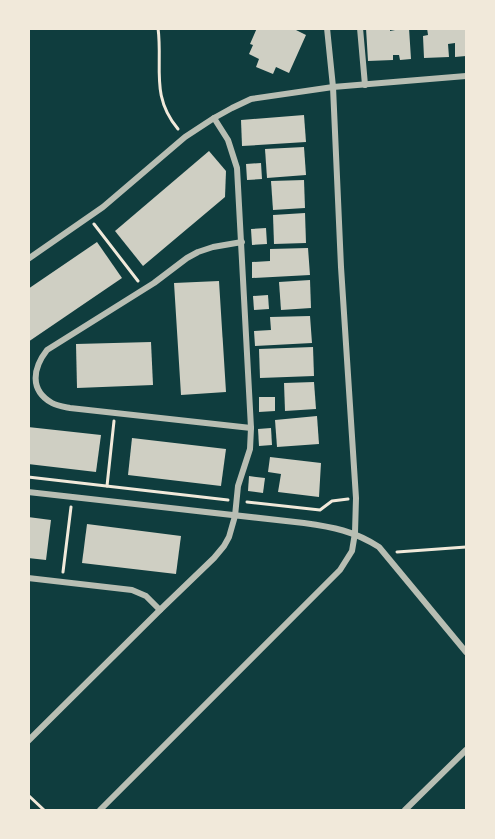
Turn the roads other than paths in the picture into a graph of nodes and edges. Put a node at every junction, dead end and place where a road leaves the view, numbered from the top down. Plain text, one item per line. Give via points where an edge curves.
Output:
1 (327, 28) edge
2 (360, 28) edge
3 (466, 76) edge
4 (365, 85) junction
5 (333, 87) junction
6 (214, 118) junction
7 (242, 242) junction
8 (28, 259) edge
9 (251, 429) junction
10 (28, 492) edge
11 (235, 516) junction
12 (355, 533) junction
13 (28, 578) edge
14 (160, 610) junction
15 (466, 652) edge
16 (28, 741) edge
17 (466, 750) edge
18 (100, 810) edge
19 (405, 810) edge

1 - 5 street
2 - 4 street
3 - 4 street
4 - 5 street
5 - 6 street via 251,99
5 - 12 street
6 - 7 street via 228,140 237,168
6 - 8 street via 88,218
7 - 9 street
7 - 9 street via 213,247 187,258 47,350 36,371 36,383 53,404 70,408
9 - 11 street
10 - 11 street
11 - 12 street
11 - 14 street via 224,546
12 - 15 street via 380,547
12 - 18 street via 352,551 340,570
13 - 14 street via 132,590 146,596
14 - 16 street
17 - 19 street

